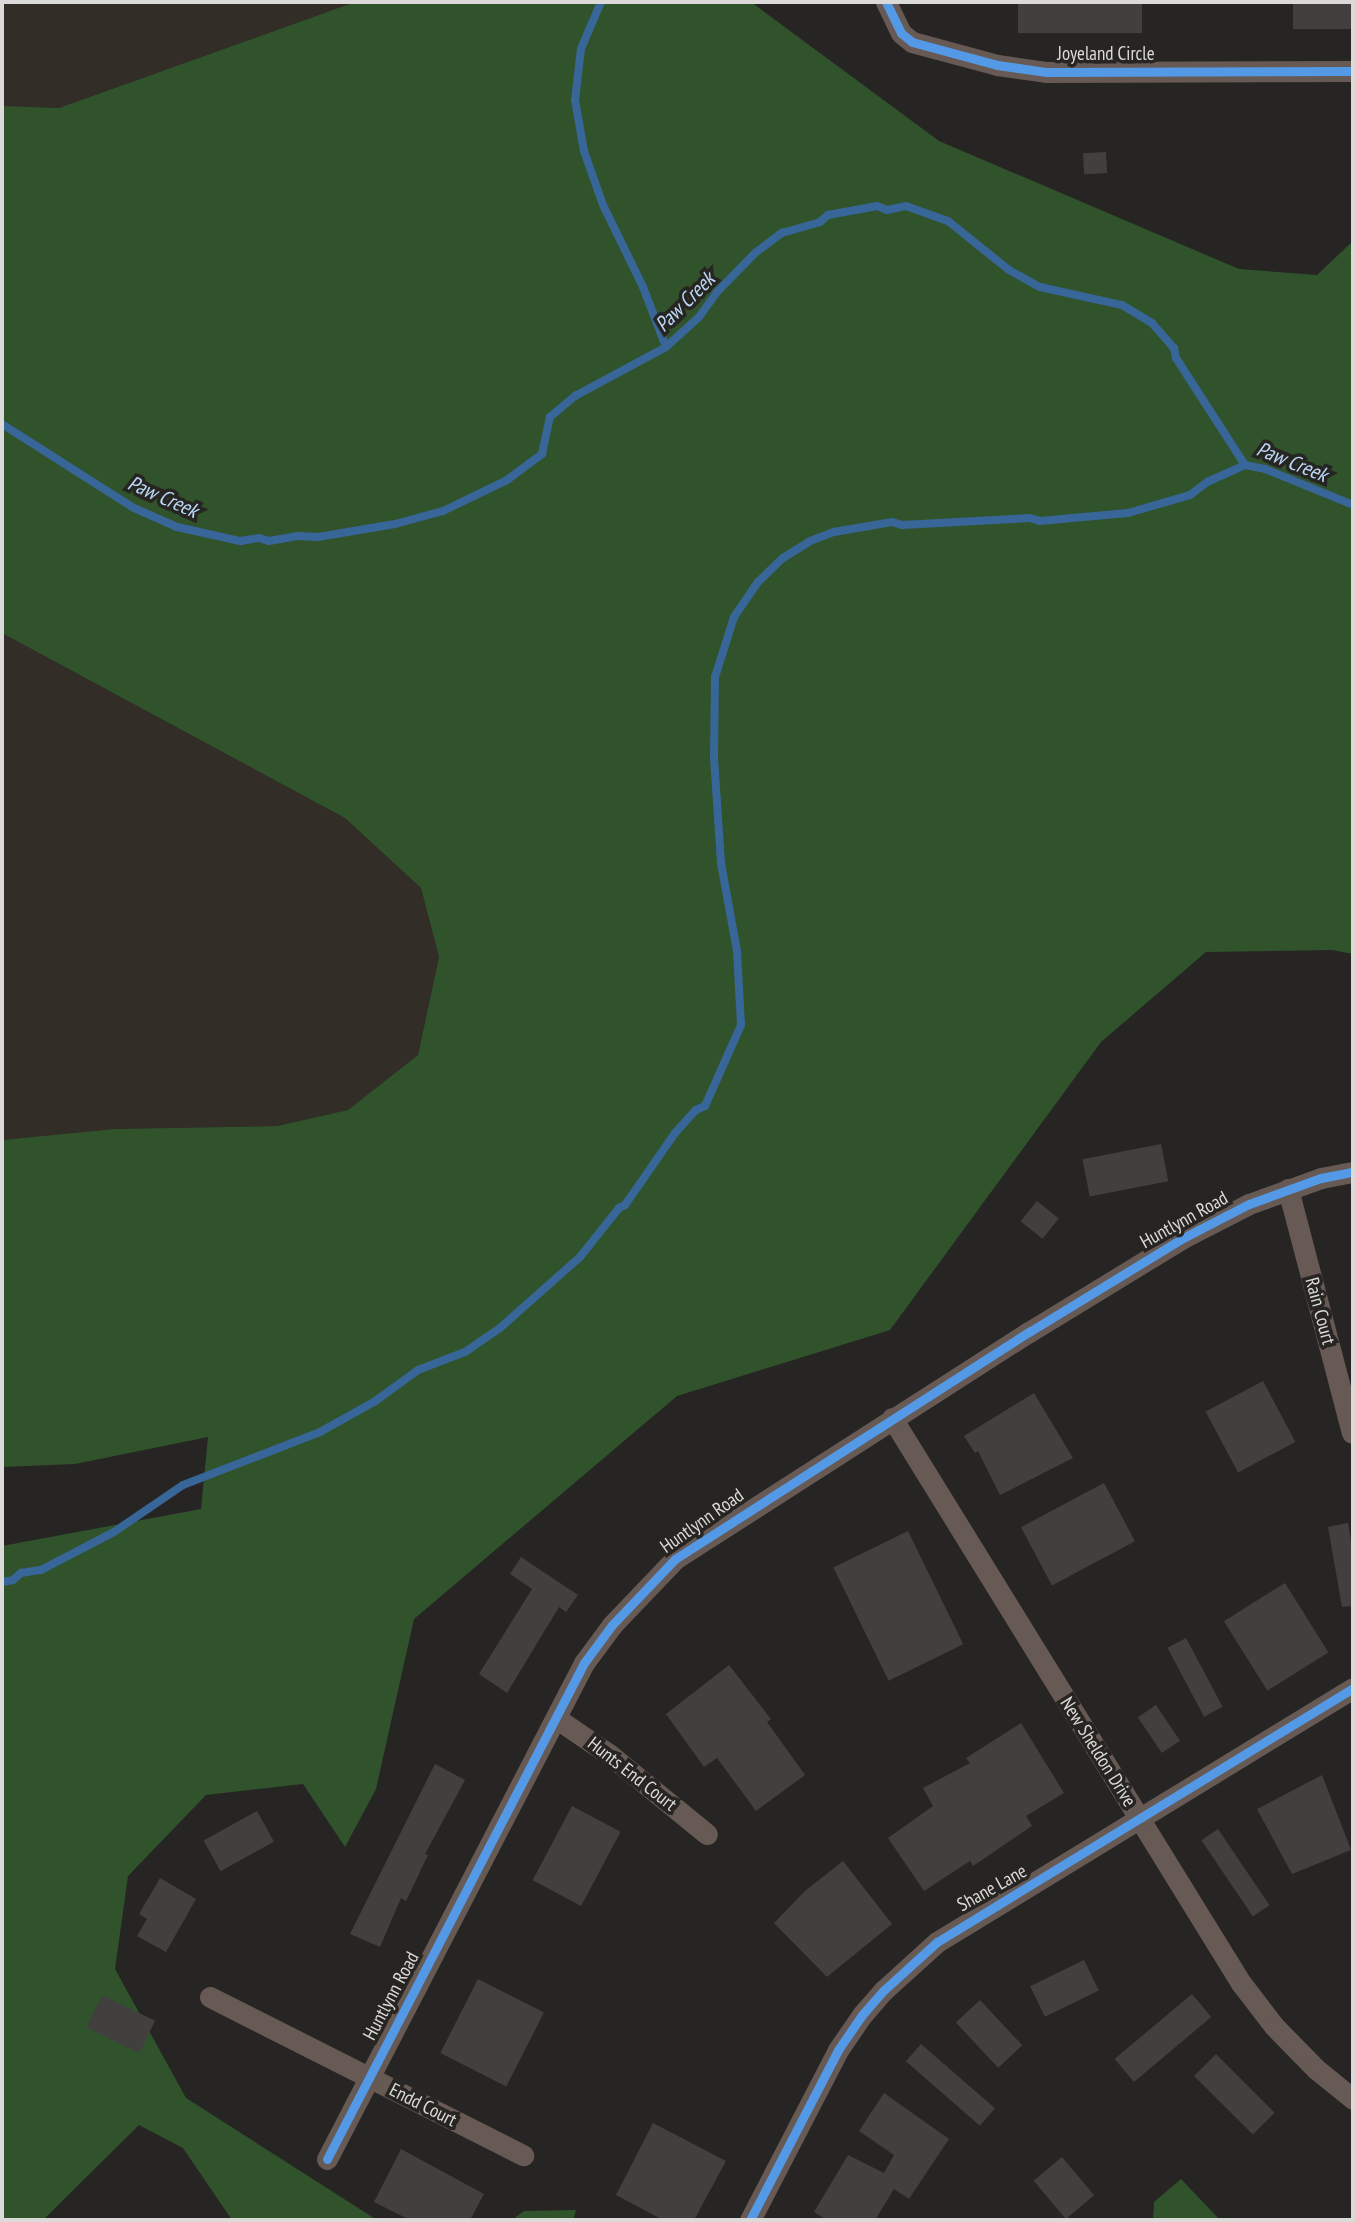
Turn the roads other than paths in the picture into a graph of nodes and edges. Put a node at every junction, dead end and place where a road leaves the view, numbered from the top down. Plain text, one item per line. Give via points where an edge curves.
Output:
1 (886, 2) edge
2 (1353, 71) edge
3 (1353, 1172) edge
4 (1288, 1189) junction
5 (892, 1418) junction
6 (1352, 1433) edge
7 (1353, 1688) edge
8 (556, 1718) junction
9 (1140, 1819) junction
10 (707, 1834) dead end
11 (210, 1997) dead end
12 (368, 2077) junction
13 (1353, 2099) edge
14 (523, 2155) dead end
15 (327, 2159) dead end
16 (750, 2220) edge

1 - 2 street, Joyeland Circle via 901,33 912,42 997,65 1046,72
3 - 4 street, Huntlynn Road
4 - 5 street, Huntlynn Road via 1183,1238
4 - 6 street, Rain Court
5 - 8 street, Huntlynn Road via 674,1559 584,1662
5 - 9 street, New Sheldon Drive
7 - 9 street, Shane Lane
8 - 10 street, Hunts End Court via 610,1755
8 - 12 street, Huntlynn Road
9 - 13 street, New Sheldon Drive via 1258,2004 1316,2069
9 - 16 street, Shane Lane via 969,1920 884,1990 818,2083
11 - 12 street, Endd Court
12 - 14 street, Endd Court
12 - 15 street, Huntlynn Road

